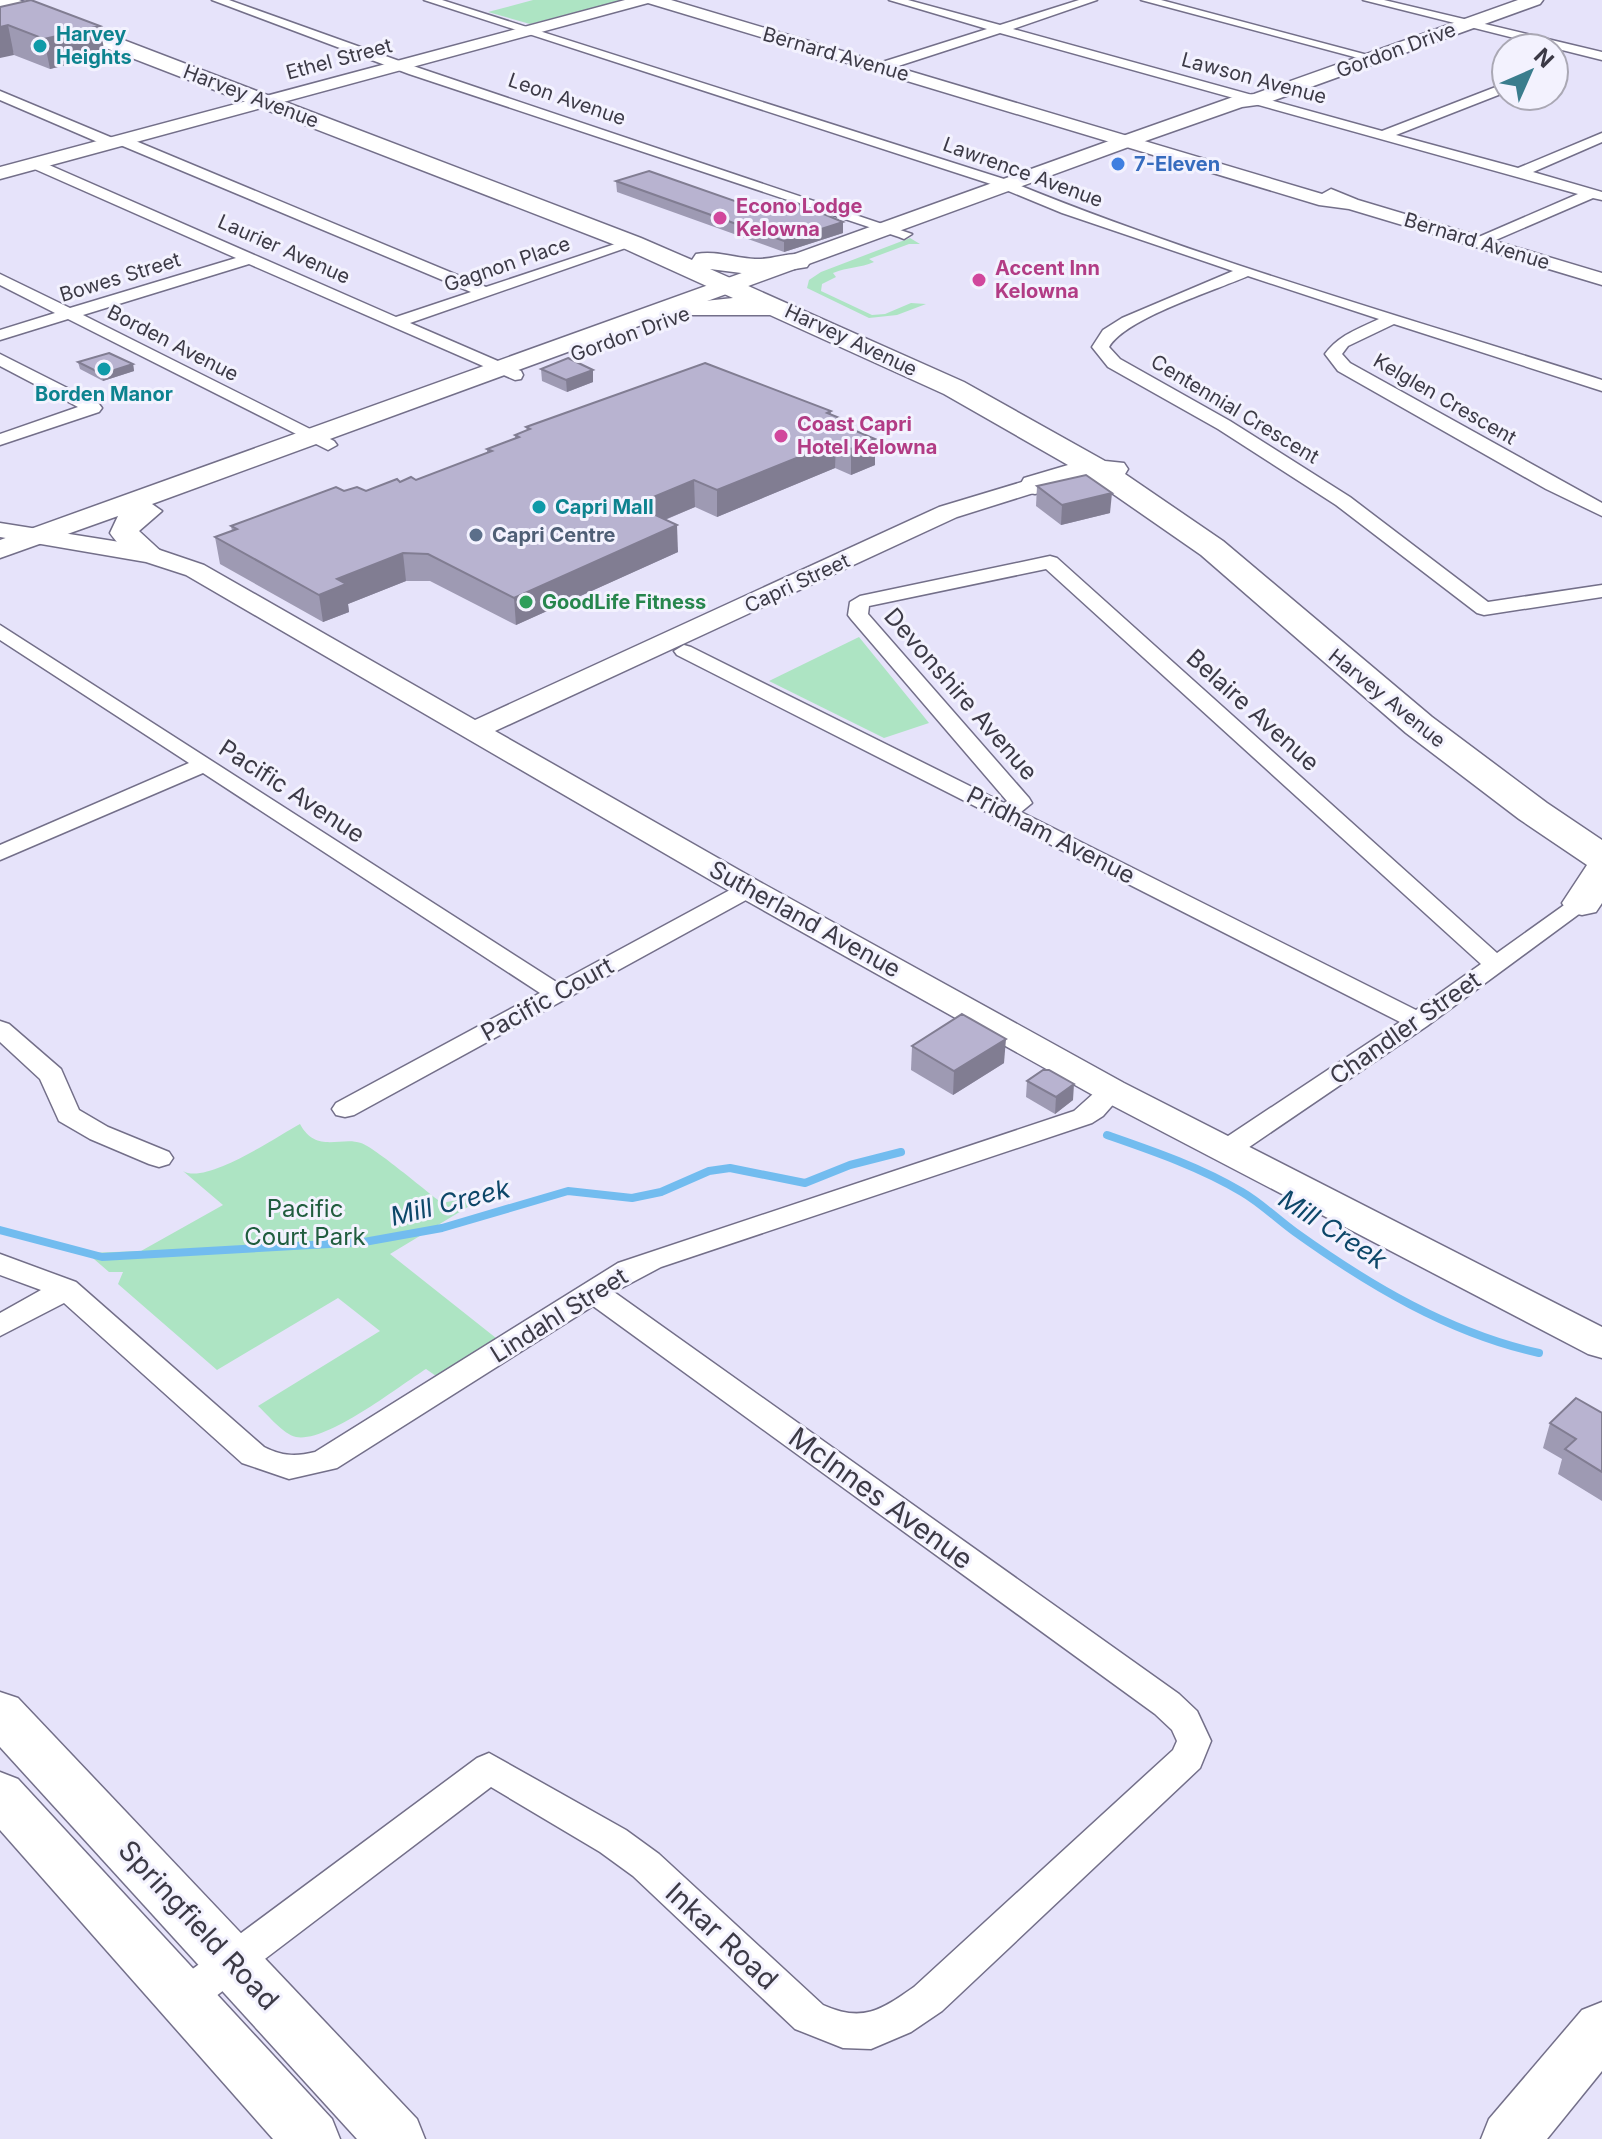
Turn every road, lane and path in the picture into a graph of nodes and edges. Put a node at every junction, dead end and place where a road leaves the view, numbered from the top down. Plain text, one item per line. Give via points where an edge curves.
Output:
1 (1, 0) edge
2 (30, 0) edge
3 (218, 0) edge
4 (430, 0) edge
5 (643, 0) edge
6 (654, 0) edge
7 (895, 0) edge
8 (1091, 0) edge
9 (1147, 0) edge
10 (1369, 0) edge
11 (1534, 0) edge
12 (1470, 24) junction
13 (1000, 29) junction
14 (527, 31) junction
15 (1602, 56) edge
16 (1373, 58) junction
17 (401, 66) junction
18 (881, 67) junction
19 (1490, 93) edge
20 (0, 95) edge
21 (275, 99) junction
22 (1257, 100) junction
23 (1383, 135) junction
24 (1602, 137) edge
25 (117, 142) junction
26 (1141, 142) junction
27 (35, 164) junction
28 (0, 173) edge
29 (1519, 173) junction
30 (1014, 188) junction
31 (1597, 194) edge
32 (896, 232) junction
33 (1479, 242) junction
34 (632, 243) junction
35 (252, 258) junction
36 (694, 262) junction
37 (1247, 271) junction
38 (0, 279) edge
39 (1602, 279) edge
40 (747, 285) junction
41 (805, 288) junction
42 (484, 292) junction
43 (689, 306) junction
44 (67, 315) junction
45 (1394, 318) junction
46 (394, 323) junction
47 (0, 335) edge
48 (0, 359) edge
49 (508, 372) junction
50 (1602, 386) edge
51 (0, 440) edge
52 (320, 441) junction
53 (1053, 443) junction
54 (1097, 469) junction
55 (1035, 485) junction
56 (1138, 486) junction
57 (1602, 510) edge
58 (148, 511) junction
59 (0, 530) edge
60 (37, 537) junction
61 (66, 541) junction
62 (0, 550) edge
63 (151, 555) junction
64 (0, 565) edge
65 (951, 582) joint
66 (1602, 591) edge
67 (0, 631) edge
68 (684, 651) dead end
69 (475, 730) junction
70 (203, 765) junction
71 (1006, 811) junction
72 (1602, 829) edge
73 (1, 853) edge
74 (1602, 857) edge
75 (749, 889) junction
76 (1595, 891) edge
77 (1496, 965) junction
78 (557, 993) junction
79 (1418, 1021) junction
80 (0, 1029) edge
81 (1112, 1091) junction
82 (345, 1109) dead end
83 (1226, 1150) junction
84 (159, 1158) dead end
85 (0, 1264) edge
86 (66, 1289) junction
87 (595, 1293) junction
88 (0, 1326) edge
89 (1602, 1344) edge
90 (1167, 1704) joint
91 (0, 1713) edge
92 (0, 1794) edge
93 (233, 1961) junction
94 (185, 1997) junction
95 (1602, 2028) edge
96 (311, 2139) edge
97 (396, 2139) edge
98 (1510, 2139) edge

1 - 21 highway, Harvey Avenue
2 - 21 highway, Harvey Avenue
3 - 17 street, Leon Avenue
4 - 14 street, Lawrence Avenue
5 - 14 street, Ethel Street
6 - 18 street, Bernard Avenue
7 - 13 street, Lawson Avenue
8 - 13 street
9 - 16 street
10 - 12 street
11 - 12 main road, Gordon Drive
12 - 15 street
12 - 16 main road, Gordon Drive
13 - 18 street
13 - 22 street, Lawson Avenue
14 - 17 street, Ethel Street
14 - 30 street, Lawrence Avenue
16 - 22 main road, Gordon Drive
17 - 21 street, Ethel Street
17 - 32 street, Leon Avenue
18 - 26 street, Bernard Avenue
19 - 23 street
20 - 25 street
21 - 25 street, Ethel Street
21 - 34 highway, Harvey Avenue
21 - 36 highway, Harvey Avenue via 567,202
22 - 23 street, Lawson Avenue
22 - 26 main road, Gordon Drive via 1253,106
23 - 29 street, Lawson Avenue
24 - 29 street
25 - 27 street, Ethel Street
25 - 42 street
26 - 30 main road, Gordon Drive
26 - 33 street, Bernard Avenue via 1326,201
27 - 28 street, Ethel Street
27 - 35 street, Laurier Avenue
29 - 31 street, Lawson Avenue
30 - 32 main road, Gordon Drive
30 - 37 street, Lawrence Avenue
31 - 33 street
32 - 41 main road, Gordon Drive
33 - 39 street, Bernard Avenue
34 - 36 highway, Harvey Avenue
34 - 42 street, Gagnon Place
35 - 44 street, Bowes Street
35 - 46 street, Laurier Avenue
36 - 40 highway, Harvey Avenue
36 - 41 highway via 757,267
36 - 43 highway via 698,288
37 - 45 street, Lawrence Avenue
37 - 66 street, Centennial Crescent via 1128,321 1109,333 1100,347 1114,363 1343,501 1484,609
38 - 44 street, Borden Avenue
40 - 41 highway, Harvey Avenue
40 - 41 main road, Gordon Drive
40 - 43 main road, Gordon Drive
41 - 43 highway via 758,306
41 - 53 highway, Harvey Avenue via 954,388
41 - 56 highway, Harvey Avenue via 1028,408
42 - 46 street, Gagnon Place
43 - 49 main road, Gordon Drive
44 - 47 street, Bowes Street
44 - 52 street, Borden Avenue
45 - 50 street, Lawrence Avenue
45 - 57 street, Kelglen Crescent via 1342,343 1333,354 1344,367
46 - 49 street, Laurier Avenue
48 - 51 street via 93,408
49 - 52 main road, Gordon Drive
52 - 58 main road, Gordon Drive
52 - 60 main road, Gordon Drive
53 - 54 highway, Harvey Avenue
53 - 55 highway via 1056,466
54 - 55 highway
54 - 56 highway, Harvey Avenue
55 - 56 highway
55 - 69 street, Capri Street via 948,512
56 - 72 highway, Harvey Avenue via 1273,573 1479,745
56 - 74 highway, Harvey Avenue via 1419,725
58 - 61 main road, Gordon Drive
58 - 63 main road via 128,522 124,533
59 - 60 street, Sutherland Avenue
60 - 61 street, Sutherland Avenue
60 - 62 main road, Gordon Drive
61 - 63 street, Sutherland Avenue
61 - 64 main road, Gordon Drive
63 - 69 street, Sutherland Avenue via 195,570
65 - 71 street, Devonshire Avenue via 860,602 858,615 1021,803
65 - 77 street, Belaire Avenue via 1050,562
67 - 70 street, Pacific Avenue
68 - 71 street, Pridham Avenue
69 - 75 street, Sutherland Avenue
70 - 73 street
70 - 78 street, Pacific Avenue
71 - 79 street, Pridham Avenue
75 - 78 street, Pacific Court
75 - 81 street, Sutherland Avenue
76 - 77 street, Chandler Street
77 - 79 street, Chandler Street
78 - 82 street, Pacific Court
79 - 83 street, Chandler Street
80 - 84 street via 52,1075 68,1115
81 - 83 street, Sutherland Avenue
81 - 87 street, Lindahl Street via 1083,1117 651,1260
83 - 89 street, Sutherland Avenue
85 - 86 street
86 - 87 street, Lindahl Street via 253,1455 277,1468 300,1469 326,1460
86 - 88 street
87 - 90 street, McInnes Avenue
90 - 93 street, Inkar Road via 1185,1721 1194,1741 1188,1758 928,1999 886,2027 861,2035 834,2030 809,2017 646,1865 489,1768
91 - 93 main road, Springfield Road
92 - 94 main road
93 - 94 street, Inkar Road
93 - 97 main road, Springfield Road
94 - 96 main road
95 - 98 main road

